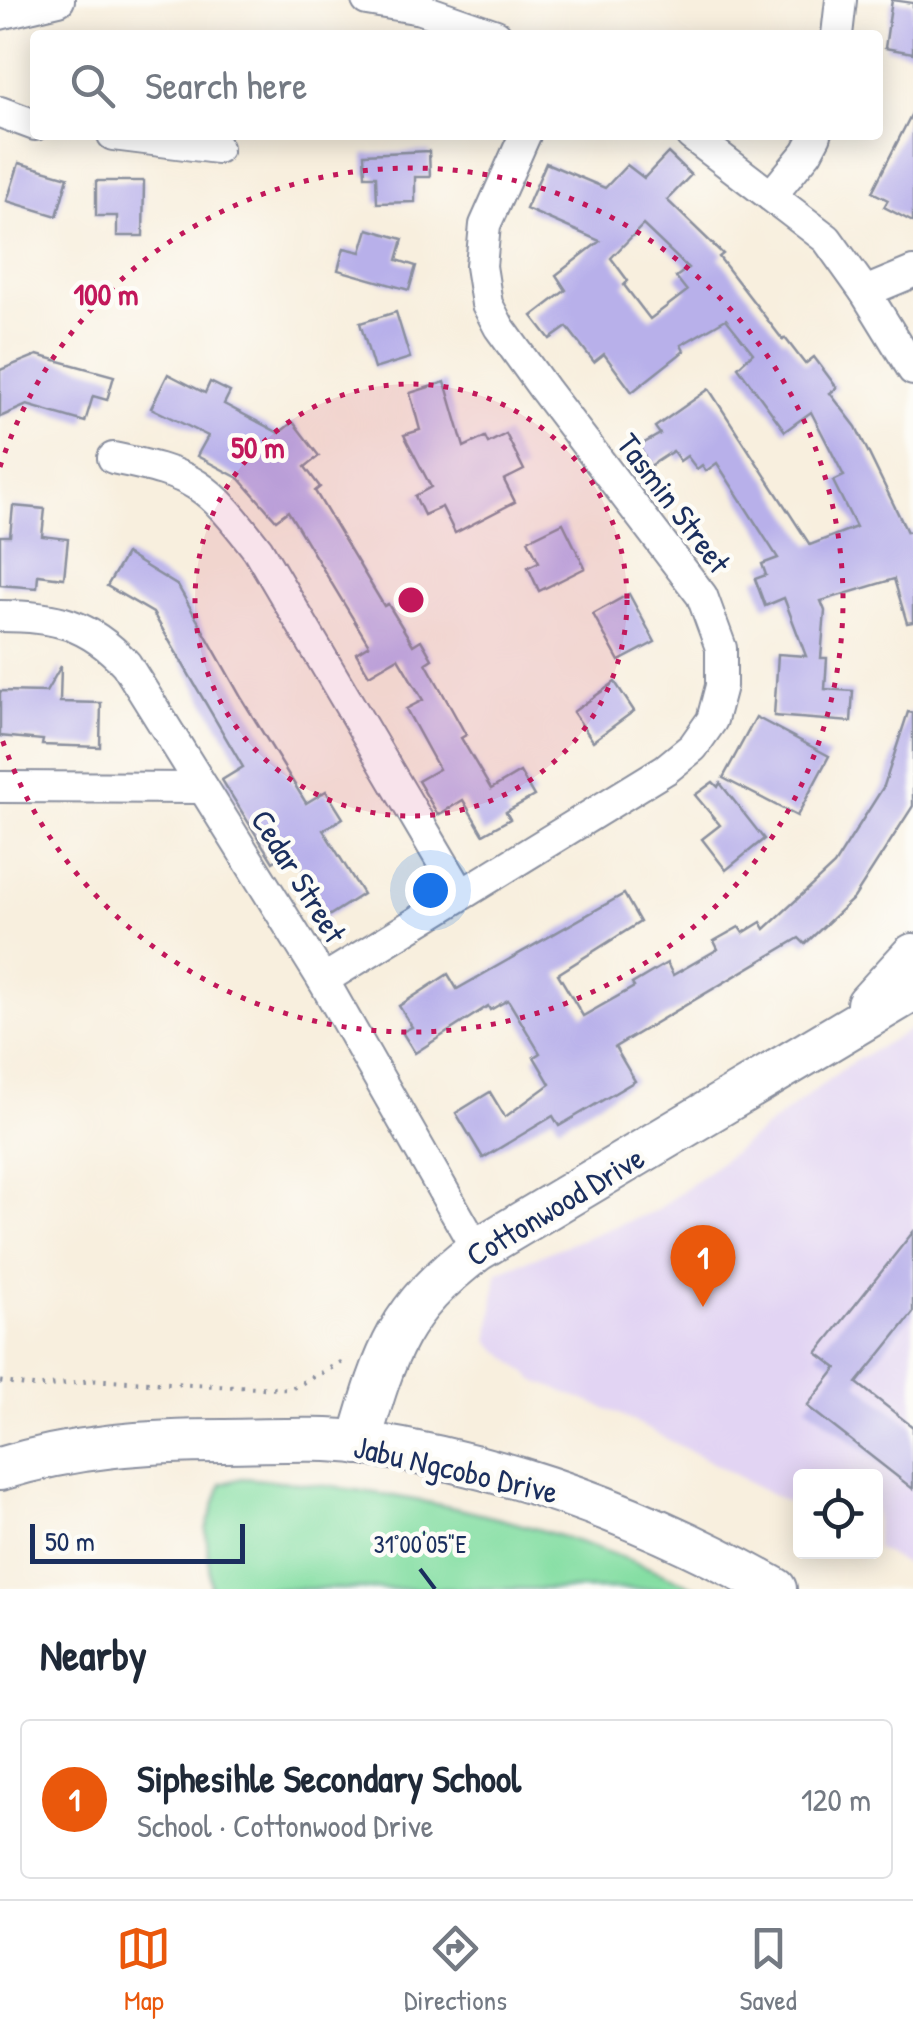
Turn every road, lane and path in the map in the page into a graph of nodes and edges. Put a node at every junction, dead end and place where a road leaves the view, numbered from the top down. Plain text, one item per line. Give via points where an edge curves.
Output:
1 (60, 0) edge
2 (366, 0) edge
3 (841, 0) edge
4 (0, 14) edge
5 (482, 30) edge
6 (838, 30) edge
7 (0, 112) edge
8 (30, 123) edge
9 (154, 140) edge
10 (523, 140) edge
11 (698, 140) edge
12 (813, 140) edge
13 (217, 148) dead end
14 (771, 196) junction
15 (913, 272) edge
16 (864, 292) junction
17 (913, 370) edge
18 (113, 458) dead end
19 (0, 616) edge
20 (0, 786) edge
21 (203, 788) junction
22 (461, 894) junction
23 (913, 955) edge
24 (322, 980) junction
25 (913, 990) edge
26 (832, 1039) junction
27 (477, 1250) junction
28 (388, 1352) junction
29 (0, 1382) edge
30 (359, 1443) junction
31 (0, 1469) edge
32 (775, 1589) edge

1 - 4 street
2 - 5 street via 421,9
3 - 6 street
7 - 8 street
9 - 13 street
10 - 22 street, Tasmin Street via 484,226 487,304 702,596 722,648 722,686 712,720 666,769
11 - 14 street
12 - 14 street
14 - 16 street via 827,239
15 - 16 street
16 - 17 street
18 - 22 street via 172,470 220,500 258,550
19 - 21 street, Cedar Street via 62,622 106,642
20 - 21 street
21 - 24 street, Cedar Street
22 - 24 street, Tasmin Street
23 - 26 street
24 - 27 street, Cedar Street
25 - 26 street
26 - 27 street, Cottonwood Drive
27 - 28 street, Cottonwood Drive via 420,1299
28 - 29 path via 361,1352 290,1390
28 - 30 street, Cottonwood Drive
30 - 31 street, Jabu Ngcobo Drive via 141,1441
30 - 32 street, Jabu Ngcobo Drive via 564,1492

